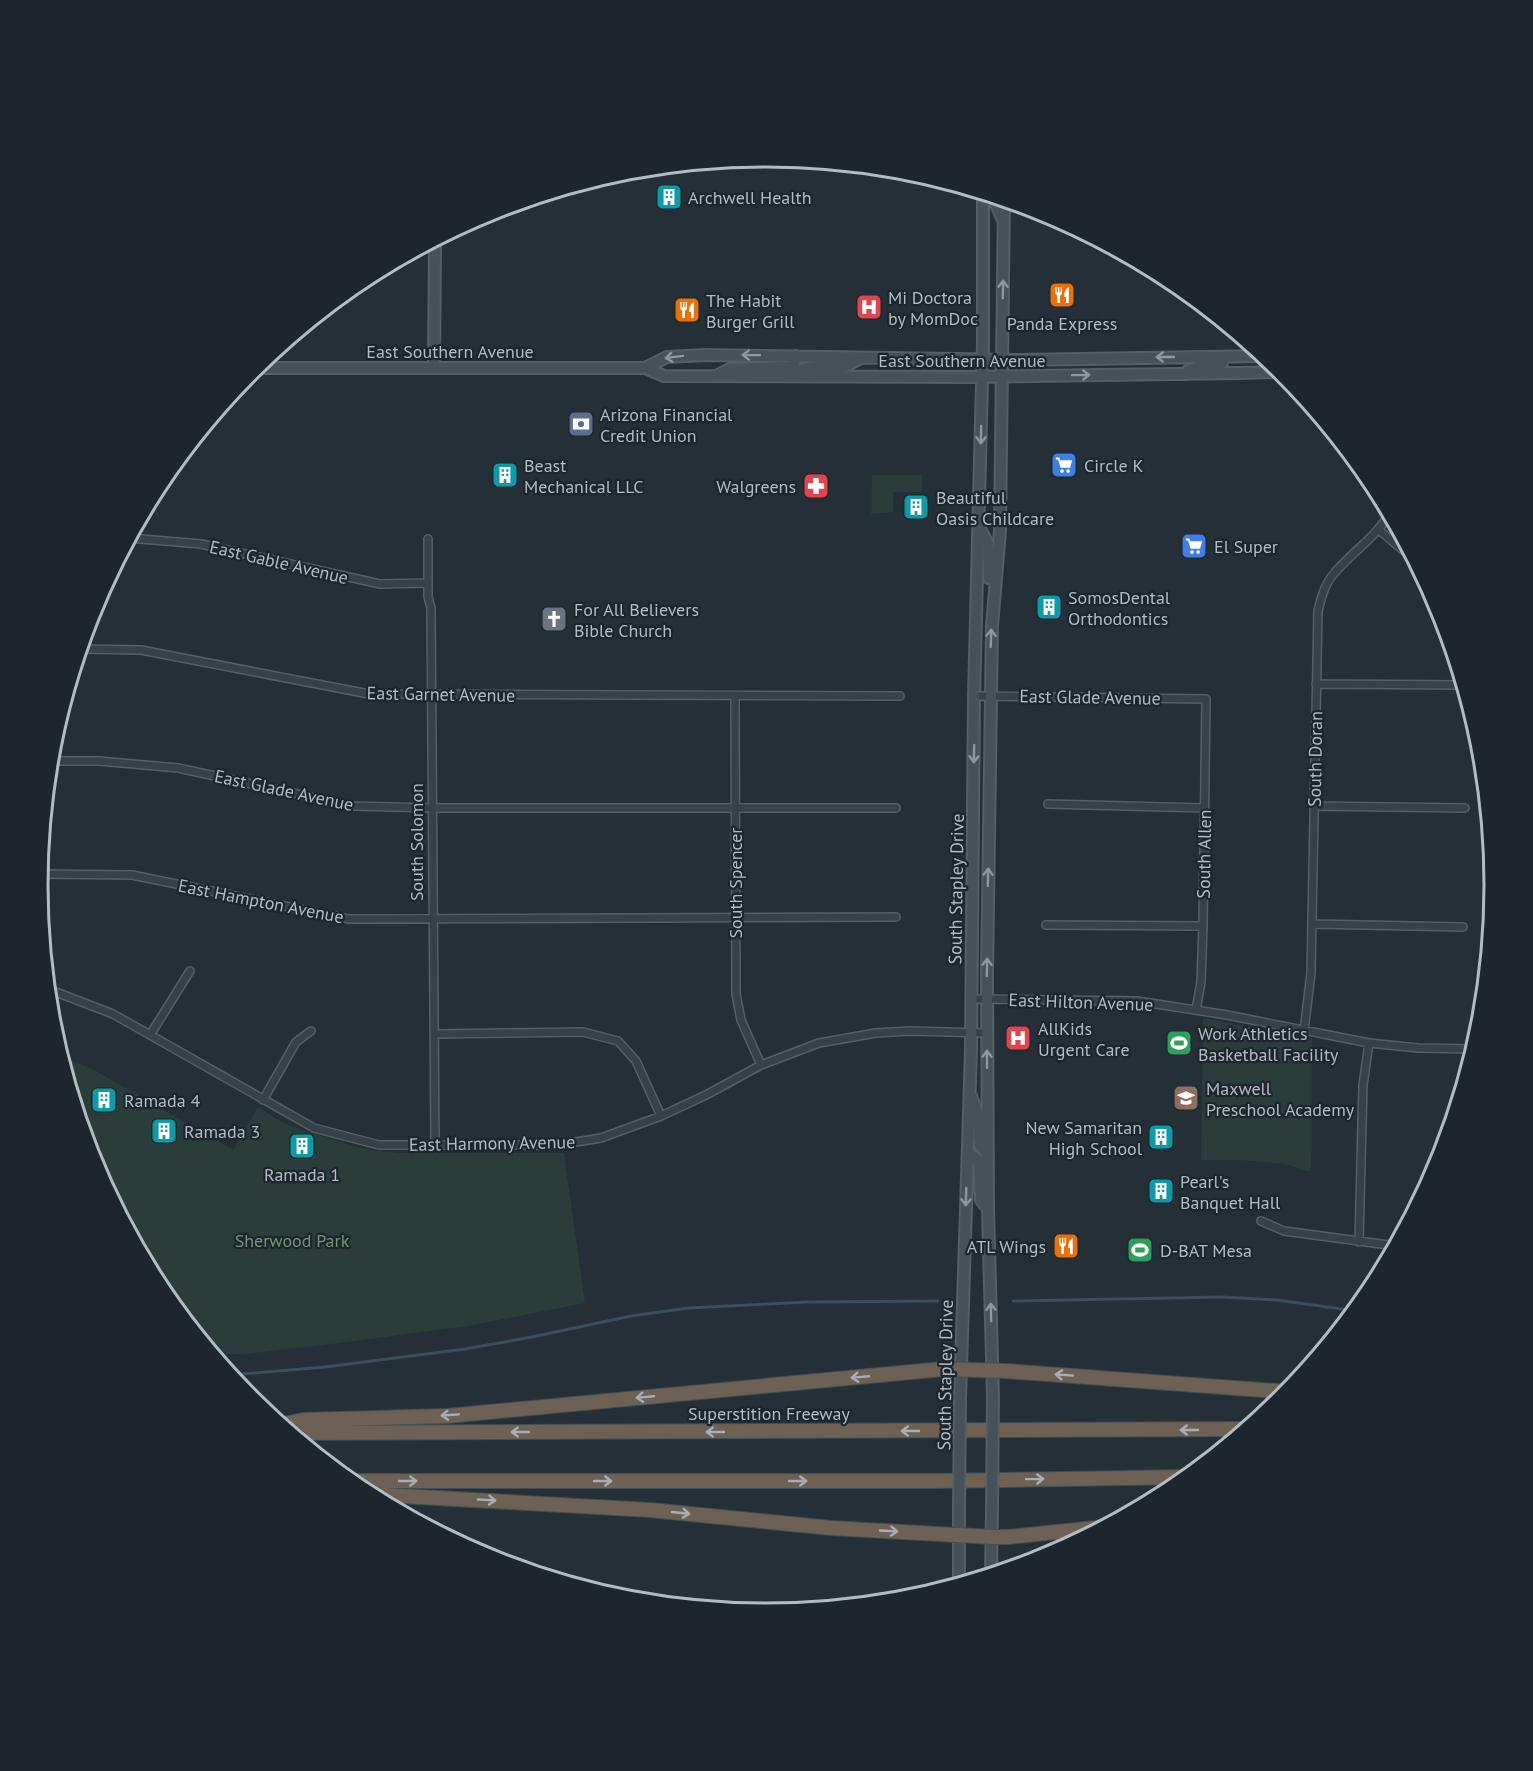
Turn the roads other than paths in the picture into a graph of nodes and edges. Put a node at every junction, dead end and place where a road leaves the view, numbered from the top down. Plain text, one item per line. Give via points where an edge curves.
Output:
1 (983, 201) edge
2 (996, 205) edge
3 (1004, 208) edge
4 (1003, 220) junction
5 (435, 248) edge
6 (796, 356) junction
7 (862, 357) junction
8 (1245, 357) junction
9 (1253, 357) edge
10 (983, 358) junction
11 (1002, 359) junction
12 (268, 368) edge
13 (434, 368) junction
14 (645, 368) junction
15 (1270, 372) edge
16 (1188, 374) junction
17 (714, 376) junction
18 (796, 376) junction
19 (1001, 376) junction
20 (982, 377) junction
21 (1385, 520) edge
22 (980, 529) junction
23 (1379, 530) junction
24 (137, 539) edge
25 (428, 539) dead end
26 (1400, 548) edge
27 (995, 580) junction
28 (428, 583) junction
29 (88, 649) edge
30 (1316, 684) junction
31 (1456, 685) edge
32 (432, 695) junction
33 (735, 696) junction
34 (900, 696) dead end
35 (974, 696) junction
36 (990, 696) junction
37 (1206, 699) joint
38 (59, 761) edge
39 (1048, 804) dead end
40 (1314, 806) junction
41 (735, 807) junction
42 (433, 808) junction
43 (896, 808) dead end
44 (1204, 808) junction
45 (1465, 808) dead end
46 (49, 874) edge
47 (896, 917) dead end
48 (433, 918) junction
49 (736, 918) junction
50 (1312, 924) junction
51 (1046, 925) dead end
52 (1203, 926) junction
53 (1463, 927) dead end
54 (190, 971) dead end
55 (56, 992) edge
56 (971, 999) junction
57 (988, 999) junction
58 (1196, 1010) junction
59 (311, 1031) dead end
60 (1304, 1031) junction
61 (971, 1033) junction
62 (987, 1033) junction
63 (435, 1034) junction
64 (150, 1035) junction
65 (1369, 1043) junction
66 (1466, 1049) edge
67 (761, 1065) junction
68 (969, 1093) junction
69 (263, 1100) junction
70 (661, 1116) junction
71 (435, 1145) junction
72 (968, 1153) junction
73 (988, 1154) junction
74 (988, 1209) junction
75 (1261, 1221) dead end
76 (1359, 1242) junction
77 (1389, 1245) edge
78 (960, 1369) junction
79 (993, 1371) junction
80 (1278, 1391) edge
81 (290, 1423) edge
82 (1236, 1429) edge
83 (301, 1433) edge
84 (1174, 1477) edge
85 (364, 1481) edge
86 (386, 1495) edge
87 (1086, 1529) edge
88 (959, 1535) junction
89 (992, 1537) junction
90 (991, 1568) edge
91 (959, 1578) edge

1 - 10 main road, South Stapley Drive
2 - 4 main road
3 - 4 main road, South Stapley Drive
11 -> 4 main road, South Stapley Drive
5 - 13 main road
6 - 7 main road, East Southern Avenue
6 -> 14 main road, East Southern Avenue via 667,357
6 - 17 main road via 790,368 730,369
7 - 10 main road, East Southern Avenue
7 - 18 main road via 845,367 809,368
8 - 9 main road, East Southern Avenue
8 -> 11 main road, East Southern Avenue
8 - 16 main road via 1193,368
10 - 11 main road, East Southern Avenue
10 - 20 main road, South Stapley Drive
11 - 19 main road, South Stapley Drive
12 - 13 main road, East Southern Avenue
13 - 14 main road, East Southern Avenue
14 - 17 main road, East Southern Avenue via 664,376
15 - 16 main road, East Southern Avenue
19 -> 16 main road, East Southern Avenue
17 - 18 main road, East Southern Avenue
18 - 20 main road, East Southern Avenue
19 - 20 main road, East Southern Avenue
19 - 27 main road, South Stapley Drive via 1000,531
20 -> 22 main road, South Stapley Drive
21 - 23 street, South Doran
22 - 27 main road via 988,543 989,578
22 - 35 main road, South Stapley Drive
23 - 26 street
23 - 30 street, South Doran via 1341,566 1324,590 1316,624
24 - 28 street, East Gable Avenue via 201,544 380,584
25 - 28 street, South Solomon
36 -> 27 main road, South Stapley Drive
28 - 32 street, South Solomon
29 - 32 street, East Garnet Avenue via 141,650 369,694
30 - 31 street
30 - 40 street, South Doran
32 - 33 street, East Garnet Avenue
32 - 42 street, South Solomon
33 - 34 street, East Garnet Avenue
33 - 41 street, South Spencer
35 - 36 street, East Glade Avenue
35 -> 56 main road, South Stapley Drive
36 - 37 street, East Glade Avenue
57 -> 36 main road, South Stapley Drive
37 - 44 street, South Allen
38 - 42 street, East Glade Avenue via 178,768 353,806
39 - 44 street
40 - 45 street
40 - 50 street, South Doran
41 - 42 street, East Glade Avenue
41 - 43 street, East Glade Avenue
41 - 49 street, South Spencer
42 - 48 street, South Solomon
44 - 52 street, South Allen
46 - 48 street, East Hampton Avenue via 132,875 349,919
47 - 49 street, East Hampton Avenue
48 - 49 street, East Hampton Avenue
48 - 63 street, South Solomon
49 - 67 street, South Spencer via 735,970 741,1020
50 - 53 street
50 - 60 street, South Doran
51 - 52 street
52 - 58 street, South Allen
54 - 64 street
55 - 64 street, East Harmony Avenue via 113,1014
56 - 57 street, East Hilton Avenue
56 - 61 main road, South Stapley Drive
57 - 58 street, East Hilton Avenue via 1137,1001
57 - 62 main road, South Stapley Drive
58 - 60 street, East Hilton Avenue
59 - 69 street via 296,1041
60 - 65 street, East Hilton Avenue
61 - 62 street, East Harmony Avenue
61 - 67 street, East Harmony Avenue via 910,1031 848,1037 819,1043
61 - 68 main road, South Stapley Drive
73 -> 62 main road, South Stapley Drive
63 - 70 street via 583,1032 618,1041 636,1060
63 - 71 street, South Solomon
64 - 69 street, East Harmony Avenue
65 - 66 street, East Hilton Avenue
65 - 76 street via 1363,1085
67 - 70 street, East Harmony Avenue
68 - 72 main road, South Stapley Drive
68 - 73 main road via 978,1116 980,1145
69 - 71 street, East Harmony Avenue via 314,1128 362,1142
70 - 71 street, East Harmony Avenue via 602,1138 563,1144
72 - 74 main road via 979,1161 981,1200
72 -> 78 main road, South Stapley Drive
73 - 74 main road, South Stapley Drive
79 -> 74 main road, South Stapley Drive
75 - 76 street via 1284,1231
76 - 77 street
78 - 79 highway
78 -> 81 highway via 447,1416
78 - 88 main road, South Stapley Drive, bridge
80 -> 79 highway
79 - 89 main road, South Stapley Drive, bridge
82 -> 83 highway, Superstition Freeway
85 -> 84 highway
86 -> 88 highway via 650,1510 831,1528
87 - 89 highway
88 - 89 highway
88 - 91 main road, South Stapley Drive
89 - 90 main road, South Stapley Drive

